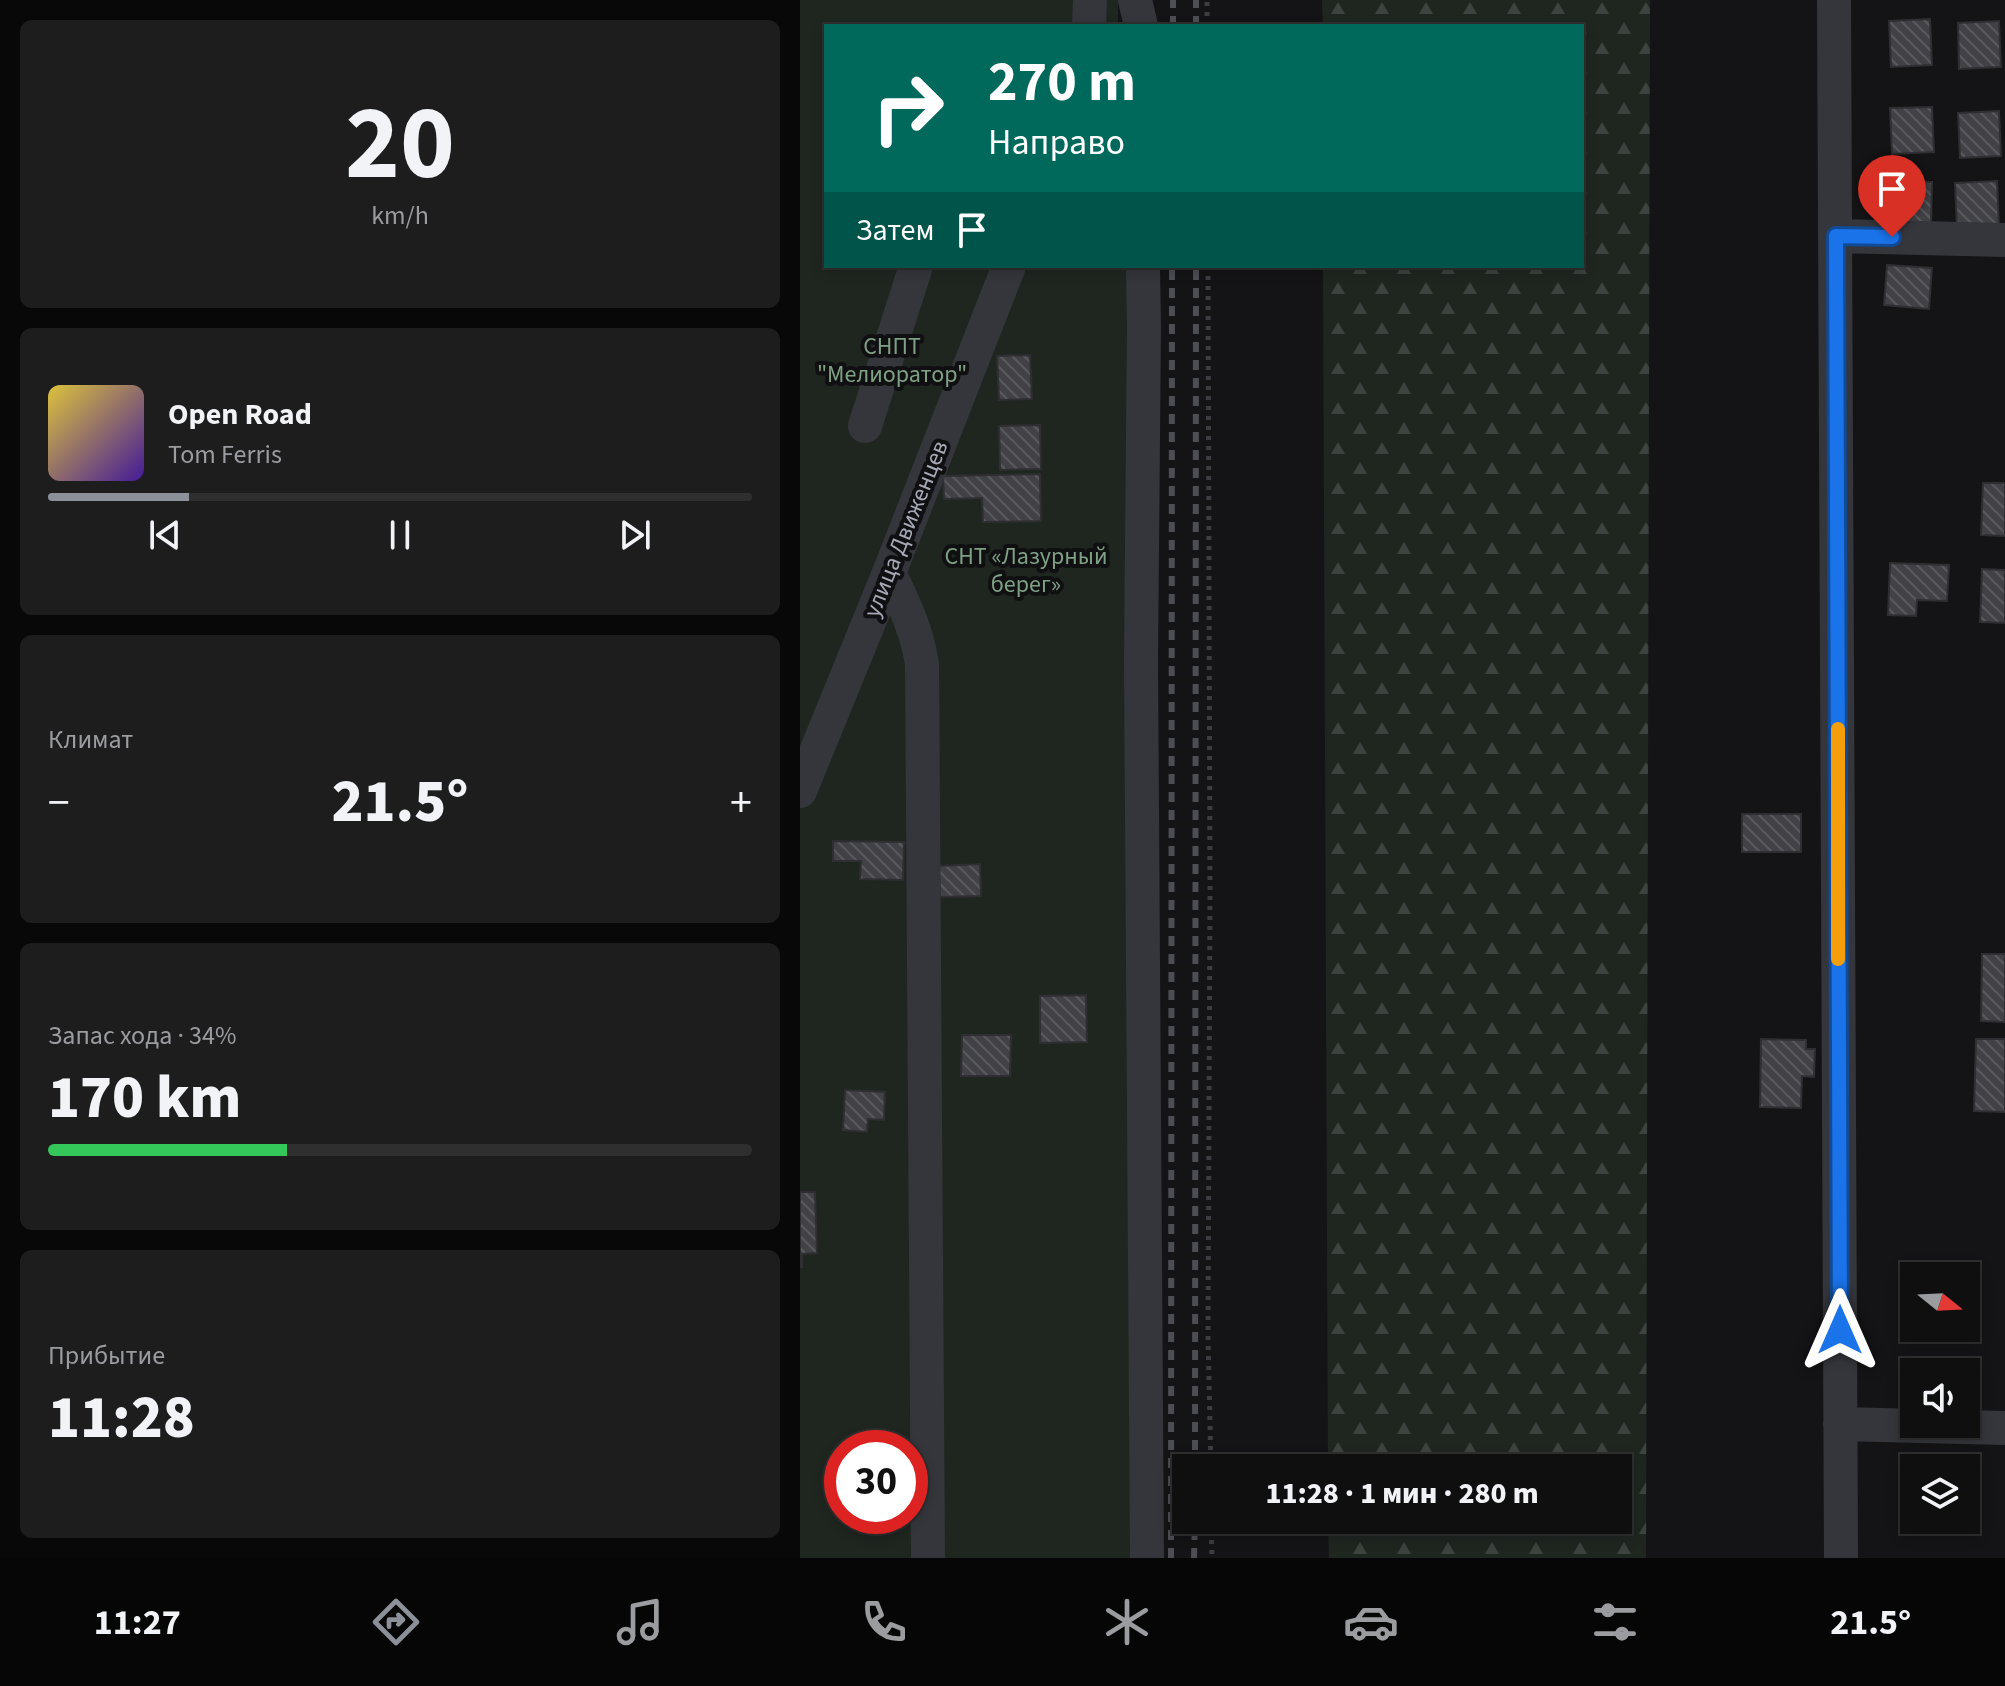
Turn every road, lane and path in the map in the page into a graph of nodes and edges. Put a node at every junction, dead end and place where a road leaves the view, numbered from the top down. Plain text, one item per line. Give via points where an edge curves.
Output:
1 (1090, 0) edge
2 (1135, 0) edge
3 (1207, 0) edge
4 (1834, 0) edge
5 (1089, 24) edge
6 (1141, 24) edge
7 (1207, 24) edge
8 (1836, 236) junction
9 (2005, 240) edge
10 (915, 268) edge
11 (1008, 268) edge
12 (1143, 268) edge
13 (1208, 268) edge
14 (865, 426) dead end
15 (889, 573) junction
16 (800, 791) edge
17 (1840, 1424) junction
18 (2005, 1428) edge
19 (1211, 1454) edge
20 (1211, 1534) edge
21 (928, 1558) edge
22 (1147, 1558) edge
23 (1212, 1558) edge
24 (1841, 1558) edge

1 - 5 street
2 - 6 street
3 - 7 path
4 - 8 street
8 - 9 street
8 - 17 street
10 - 14 street
11 - 15 street, улица Движенцев
12 - 22 street
13 - 19 path
15 - 16 street, улица Движенцев
15 - 21 street via 914,628 923,684
17 - 18 street
17 - 24 street
20 - 23 path

